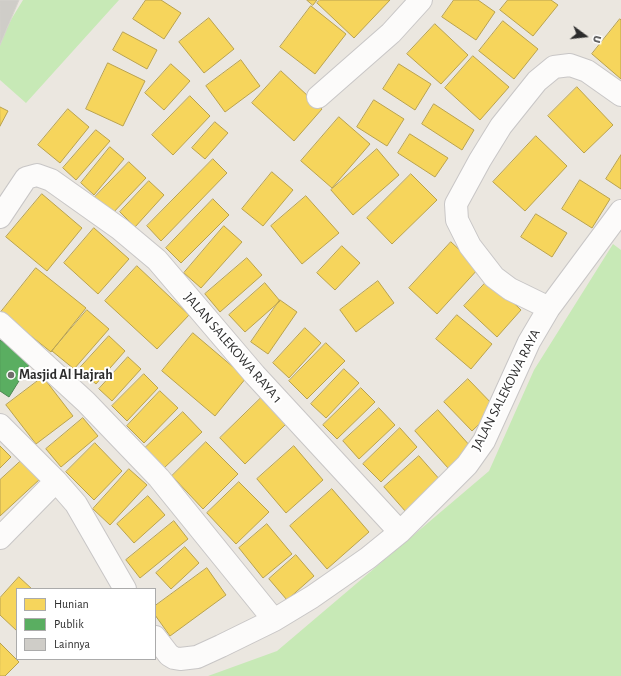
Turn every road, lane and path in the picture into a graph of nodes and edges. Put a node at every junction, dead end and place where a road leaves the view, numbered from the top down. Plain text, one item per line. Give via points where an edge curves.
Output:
1 (421, 0) edge
2 (621, 95) edge
3 (318, 97) dead end
4 (621, 211) edge
5 (0, 217) edge
6 (549, 308) junction
7 (0, 322) edge
8 (0, 425) edge
9 (56, 481) junction
10 (400, 532) junction
11 (0, 538) edge
12 (124, 588) edge
13 (274, 620) junction
14 (156, 638) edge

1 - 3 street via 392,33
2 - 6 street via 588,71 570,65 554,67 537,81 501,126 456,204 457,220 470,246 494,277 510,289
4 - 6 street, JALAN SALEKOWA RAYA
5 - 10 street, JALAN SALEKOWA RAYA 1 via 26,178 37,175 50,180 120,229 157,260 255,375
6 - 10 street, JALAN SALEKOWA RAYA via 529,342 484,441 467,465
7 - 13 street via 86,402 159,478
8 - 9 street
9 - 11 street
9 - 12 street via 76,504
10 - 13 street, JALAN SALEKOWA RAYA via 368,558
13 - 14 street, JALAN SALEKOWA RAYA via 222,646 188,659 169,655

